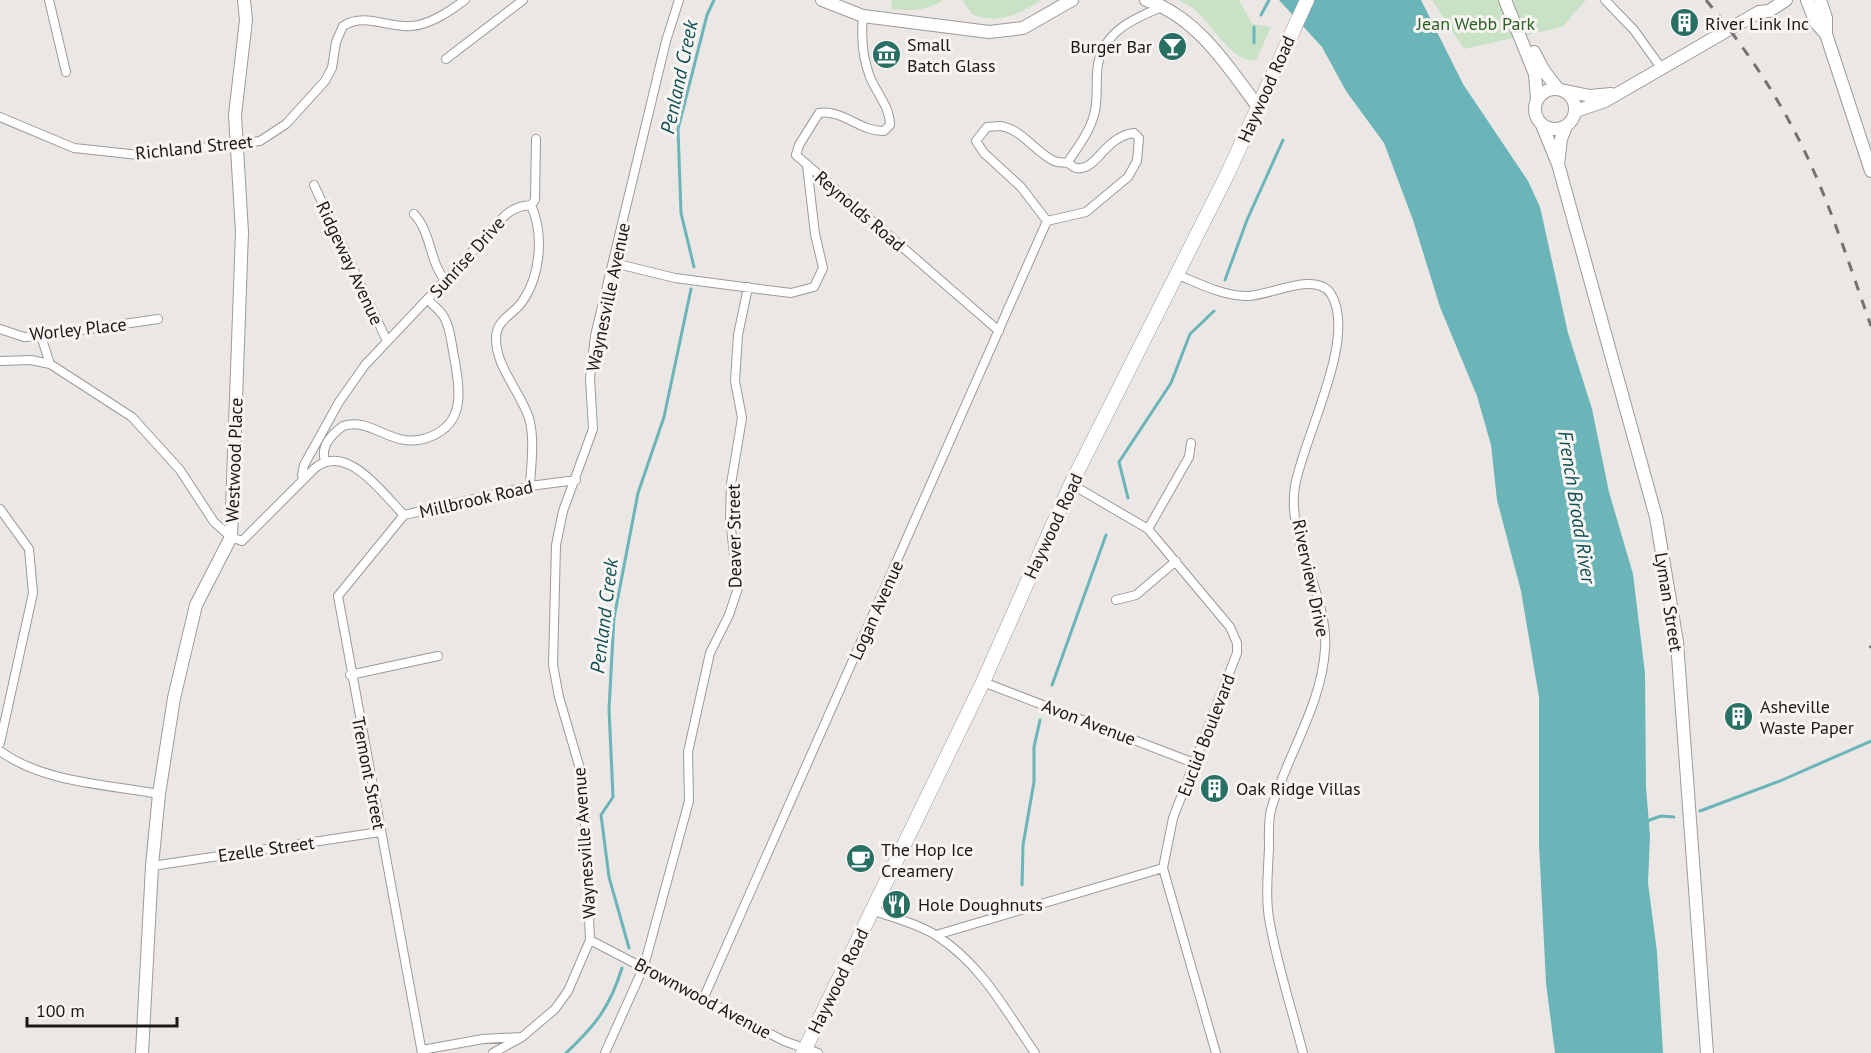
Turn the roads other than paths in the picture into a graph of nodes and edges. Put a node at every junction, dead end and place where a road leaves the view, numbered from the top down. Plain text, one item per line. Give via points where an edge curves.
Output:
1 (49, 0) edge
2 (244, 0) edge
3 (465, 0) edge
4 (523, 0) edge
5 (679, 0) edge
6 (822, 0) edge
7 (1072, 0) edge
8 (1146, 0) edge
9 (1307, 0) edge
10 (1505, 0) edge
11 (1514, 0) edge
12 (1605, 0) edge
13 (1767, 0) edge
14 (1786, 0) edge
15 (1807, 0) edge
16 (1820, 0) edge
17 (1164, 6) junction
18 (1759, 12) junction
19 (863, 16) junction
20 (1826, 34) junction
21 (446, 59) dead end
22 (1662, 69) junction
23 (66, 72) dead end
24 (1561, 89) junction
25 (1621, 92) junction
26 (1537, 99) junction
27 (1258, 107) junction
28 (1576, 111) junction
29 (0, 117) edge
30 (1542, 125) junction
31 (1566, 126) junction
32 (536, 139) dead end
33 (237, 145) junction
34 (1067, 163) junction
35 (1558, 164) junction
36 (807, 165) junction
37 (1871, 171) edge
38 (314, 185) dead end
39 (531, 205) junction
40 (414, 214) dead end
41 (1047, 222) junction
42 (614, 263) junction
43 (1178, 275) junction
44 (446, 280) junction
45 (748, 287) junction
46 (428, 300) junction
47 (158, 320) dead end
48 (0, 329) edge
49 (999, 331) junction
50 (41, 336) junction
51 (387, 341) junction
52 (0, 361) edge
53 (50, 364) junction
54 (1191, 443) dead end
55 (325, 461) junction
56 (304, 479) junction
57 (576, 480) junction
58 (1071, 484) junction
59 (530, 486) junction
60 (0, 509) edge
61 (404, 515) junction
62 (1148, 529) junction
63 (231, 537) junction
64 (1176, 561) junction
65 (1116, 600) dead end
66 (438, 656) dead end
67 (350, 675) junction
68 (983, 682) junction
69 (0, 743) edge
70 (0, 751) edge
71 (1194, 763) junction
72 (159, 794) junction
73 (381, 832) junction
74 (152, 866) junction
75 (1163, 868) junction
76 (872, 910) junction
77 (936, 935) junction
78 (590, 939) junction
79 (644, 966) junction
80 (704, 997) junction
81 (522, 1037) junction
82 (422, 1051) edge
83 (808, 1051) edge
84 (142, 1053) edge
85 (493, 1053) edge
86 (605, 1053) edge
87 (1035, 1053) edge
88 (1216, 1053) edge
89 (1303, 1053) edge
90 (1707, 1053) edge

1 - 23 street
2 - 33 street, Westwood Place via 246,20 236,92
3 - 33 street, Richland Street via 409,27 359,20 348,23 339,33 332,68 311,98 275,133 260,141
4 - 21 street
5 - 42 street, Waynesville Avenue
6 - 19 street
7 - 19 street via 1023,28 1004,32
8 - 17 street
9 - 27 main road, Haywood Road
10 - 26 street via 1535,74
11 - 24 street via 1544,71
12 - 22 street via 1630,25
13 - 18 street
14 - 18 street via 1769,11
15 - 20 street via 1816,23
16 - 20 street
17 - 27 street via 1189,22
17 - 34 street via 1128,21 1104,49 1098,65 1095,112 1089,131
18 - 22 street
19 - 36 street via 861,40 867,68 890,115 890,125 884,131 874,132 828,112 819,113 796,155
20 - 37 street
22 - 25 street
24 - 25 street via 1590,96
24 - 26 street via 1545,91
24 - 28 street via 1573,99
25 - 28 street
26 - 30 street via 1535,116
27 - 43 main road, Haywood Road
28 - 31 street
29 - 33 street, Richland Street via 74,148 139,155
30 - 31 street via 1552,129
30 - 35 street, Lyman Street
31 - 35 street, Lyman Street
32 - 39 street via 535,200
33 - 63 street, Westwood Place via 242,243
34 - 41 street via 1056,162 1009,127 987,127 976,141
34 - 41 street via 1084,168 1118,138 1134,133 1139,138 1137,161 1128,177 1086,212
35 - 90 street, Lyman Street via 1656,517 1675,631
36 - 45 street, Reynolds Road via 823,268 814,287 791,293
36 - 49 street, Reynolds Road
38 - 51 street, Ridgeway Avenue
39 - 44 street, Sunrise Drive via 504,214
39 - 59 street via 540,229 535,273 523,300 501,322 496,339 500,358 531,427
40 - 44 street via 426,229 439,271
41 - 49 street, Logan Avenue
42 - 45 street, Reynolds Road via 675,278
42 - 57 street, Waynesville Avenue via 595,336 590,378 593,429
43 - 58 main road, Haywood Road
43 - 89 street, Riverview Drive via 1244,297 1305,284 1322,286 1331,295 1336,312 1340,339 1295,487 1297,533 1326,648 1315,696 1270,812 1269,923
44 - 46 street, Sunrise Drive
45 - 79 street, Deaver Street via 738,335 735,381 742,418 731,484 730,520 738,588 710,653 688,752 689,801
46 - 51 street, Sunrise Drive
46 - 55 street via 444,317 451,337 460,395 454,417 432,436 410,441 395,440 357,424 343,426 328,441
47 - 50 street, Worley Place
48 - 50 street, Worley Place via 24,337
49 - 80 street, Logan Avenue
50 - 53 street
51 - 56 street, Sunrise Drive via 364,365 339,402 304,465
52 - 53 street
53 - 63 street via 132,417 180,470 214,522
54 - 62 street via 1189,457
55 - 56 street
55 - 61 street, Millbrook Road via 339,459 360,472
56 - 63 street via 242,541
57 - 59 street, Millbrook Road
57 - 78 street, Waynesville Avenue via 563,512 556,545 553,665 583,779
58 - 62 street, Euclid Boulevard
58 - 68 main road, Haywood Road
59 - 61 street, Millbrook Road
60 - 69 street via 29,549 33,593
61 - 67 street, Tremont Street via 338,596
62 - 64 street, Euclid Boulevard
63 - 72 street, Westwood Place via 196,605 174,698
64 - 65 street via 1136,595
64 - 71 street, Euclid Boulevard via 1230,627 1237,643 1227,685
66 - 67 street
67 - 73 street, Tremont Street
68 - 71 street, Avon Avenue
68 - 76 main road, Haywood Road
70 - 72 street via 44,773
71 - 75 street, Euclid Boulevard via 1173,818
72 - 74 street, Westwood Place
73 - 74 street, Ezelle Street
73 - 82 street, Tremont Street
74 - 84 street, Westwood Place
75 - 77 street
75 - 88 street, Euclid Boulevard
76 - 77 street
76 - 83 main road, Haywood Road
77 - 87 street via 980,973
78 - 79 street, Brownwood Avenue
78 - 81 street, Waynesville Avenue via 568,991 555,1009
79 - 80 street, Brownwood Avenue
79 - 86 street, Deaver Street
80 - 83 street, Brownwood Avenue
81 - 82 street via 483,1039
81 - 85 street, Waynesville Avenue

